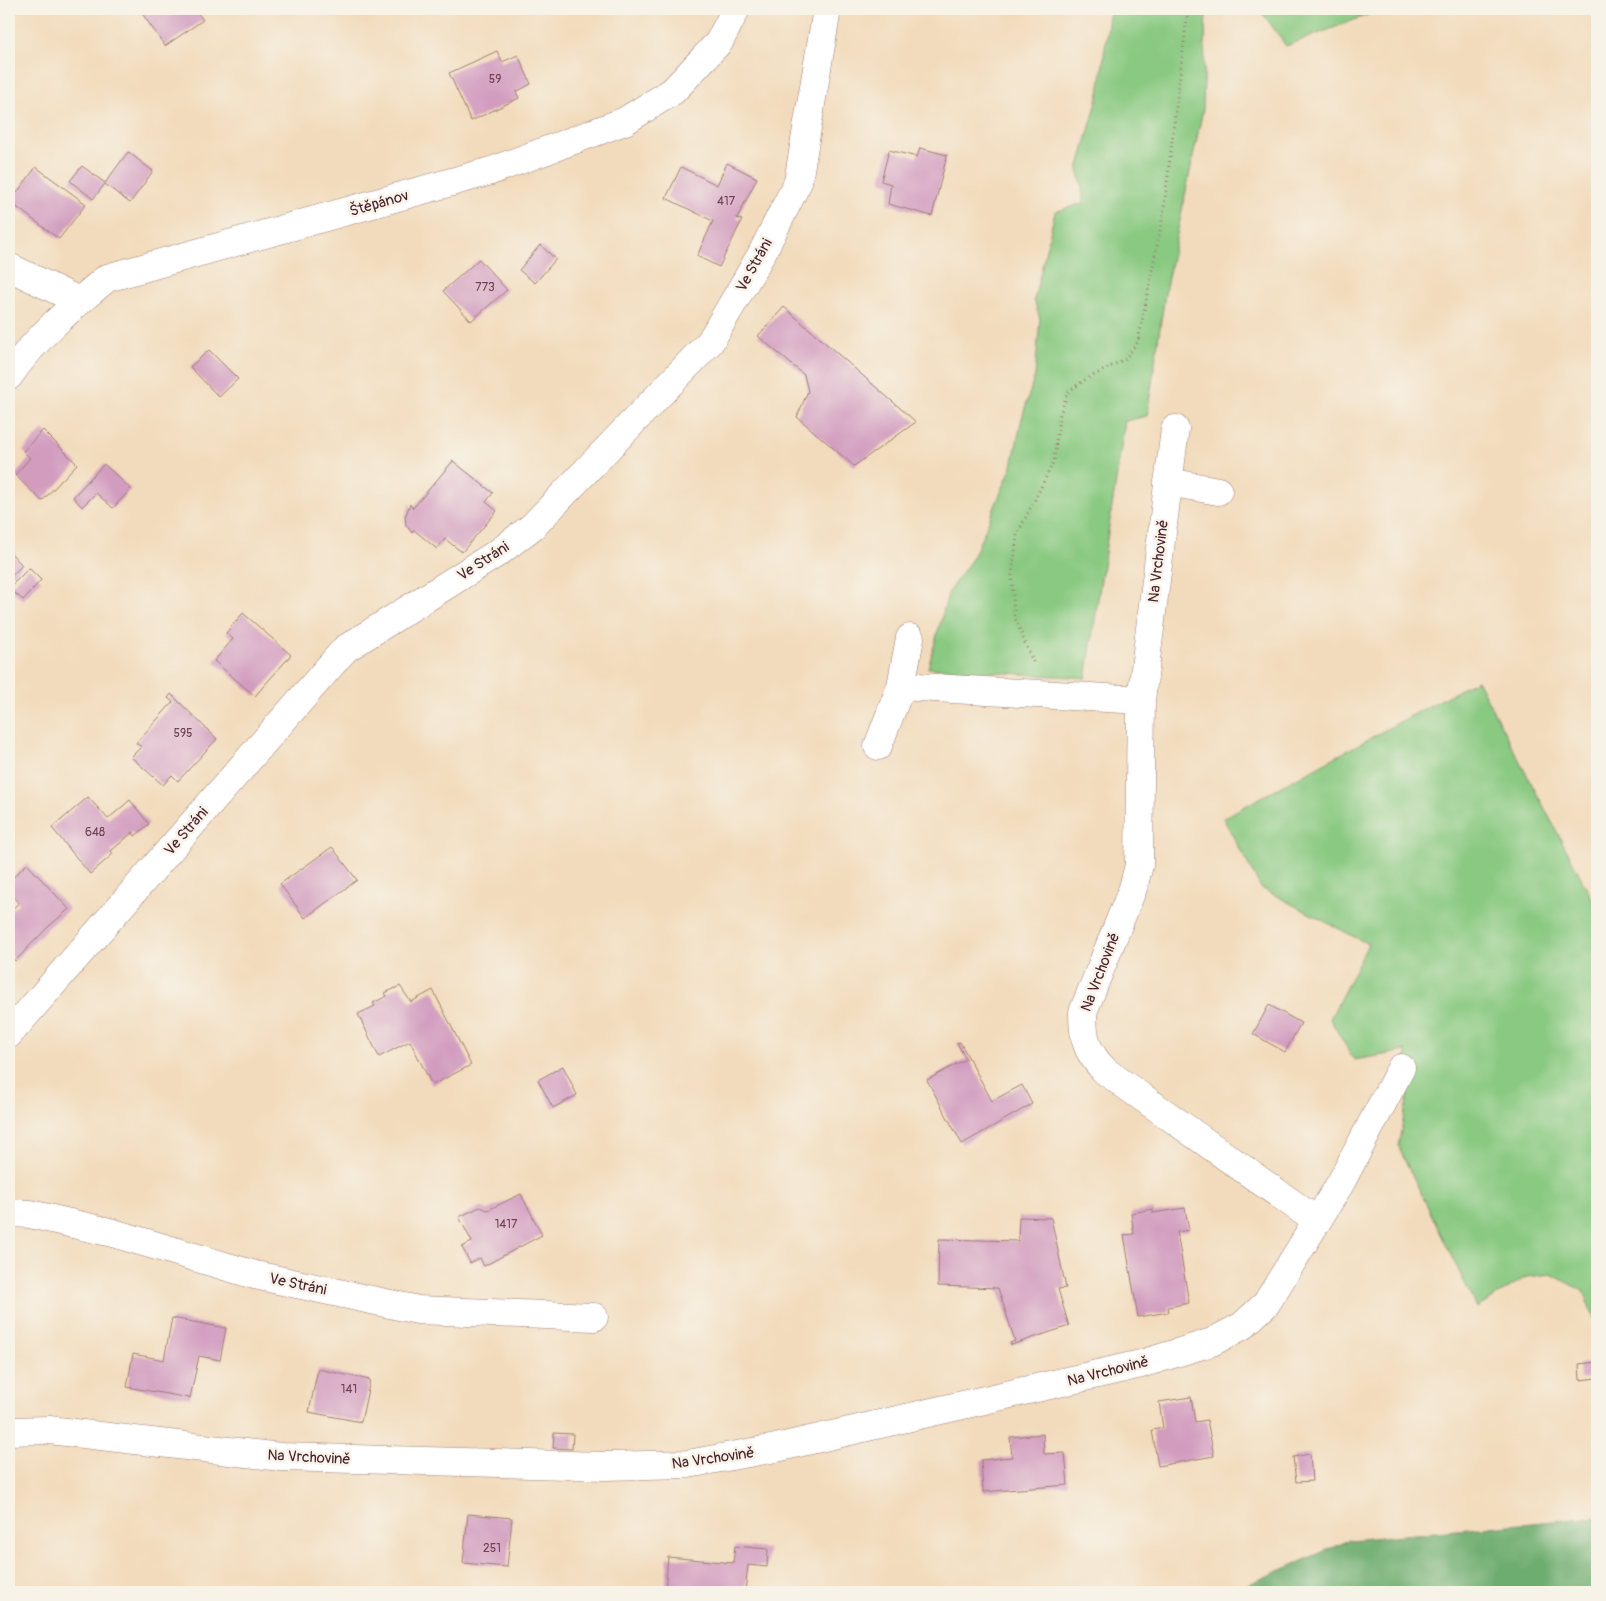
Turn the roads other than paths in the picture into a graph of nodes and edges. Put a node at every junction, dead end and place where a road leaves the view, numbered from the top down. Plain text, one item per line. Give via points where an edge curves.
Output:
1 (736, 9) edge
2 (827, 9) edge
3 (9, 267) edge
4 (79, 301) junction
5 (9, 376) edge
6 (1174, 429) dead end
7 (1168, 482) junction
8 (1218, 491) dead end
9 (910, 638) dead end
10 (901, 686) junction
11 (1141, 700) junction
12 (878, 746) dead end
13 (9, 1034) edge
14 (1401, 1068) dead end
15 (9, 1213) edge
16 (1317, 1221) junction
17 (594, 1317) dead end
18 (9, 1431) edge

1 - 4 street, Štěpánov via 719,42 672,91 625,121 491,171 107,278
2 - 13 street, Ve Stráni via 798,182 761,255 710,342 533,526 499,552 345,649
3 - 4 street
4 - 5 street, Štěpánov via 19,361
6 - 7 street, Na Vrchovině
7 - 8 street
7 - 11 street, Na Vrchovině
9 - 10 street
10 - 11 street
10 - 12 street
11 - 16 street, Na Vrchovině via 1139,865 1133,888 1083,1012 1083,1032 1088,1048 1092,1058 1105,1071
14 - 16 street, Na Vrchovině
15 - 17 street, Ve Stráni via 30,1214 113,1233 255,1275 418,1310
16 - 18 street, Na Vrchovině via 1266,1304 1242,1326 1212,1342 1141,1364 776,1448 688,1464 605,1466 281,1457 48,1430

